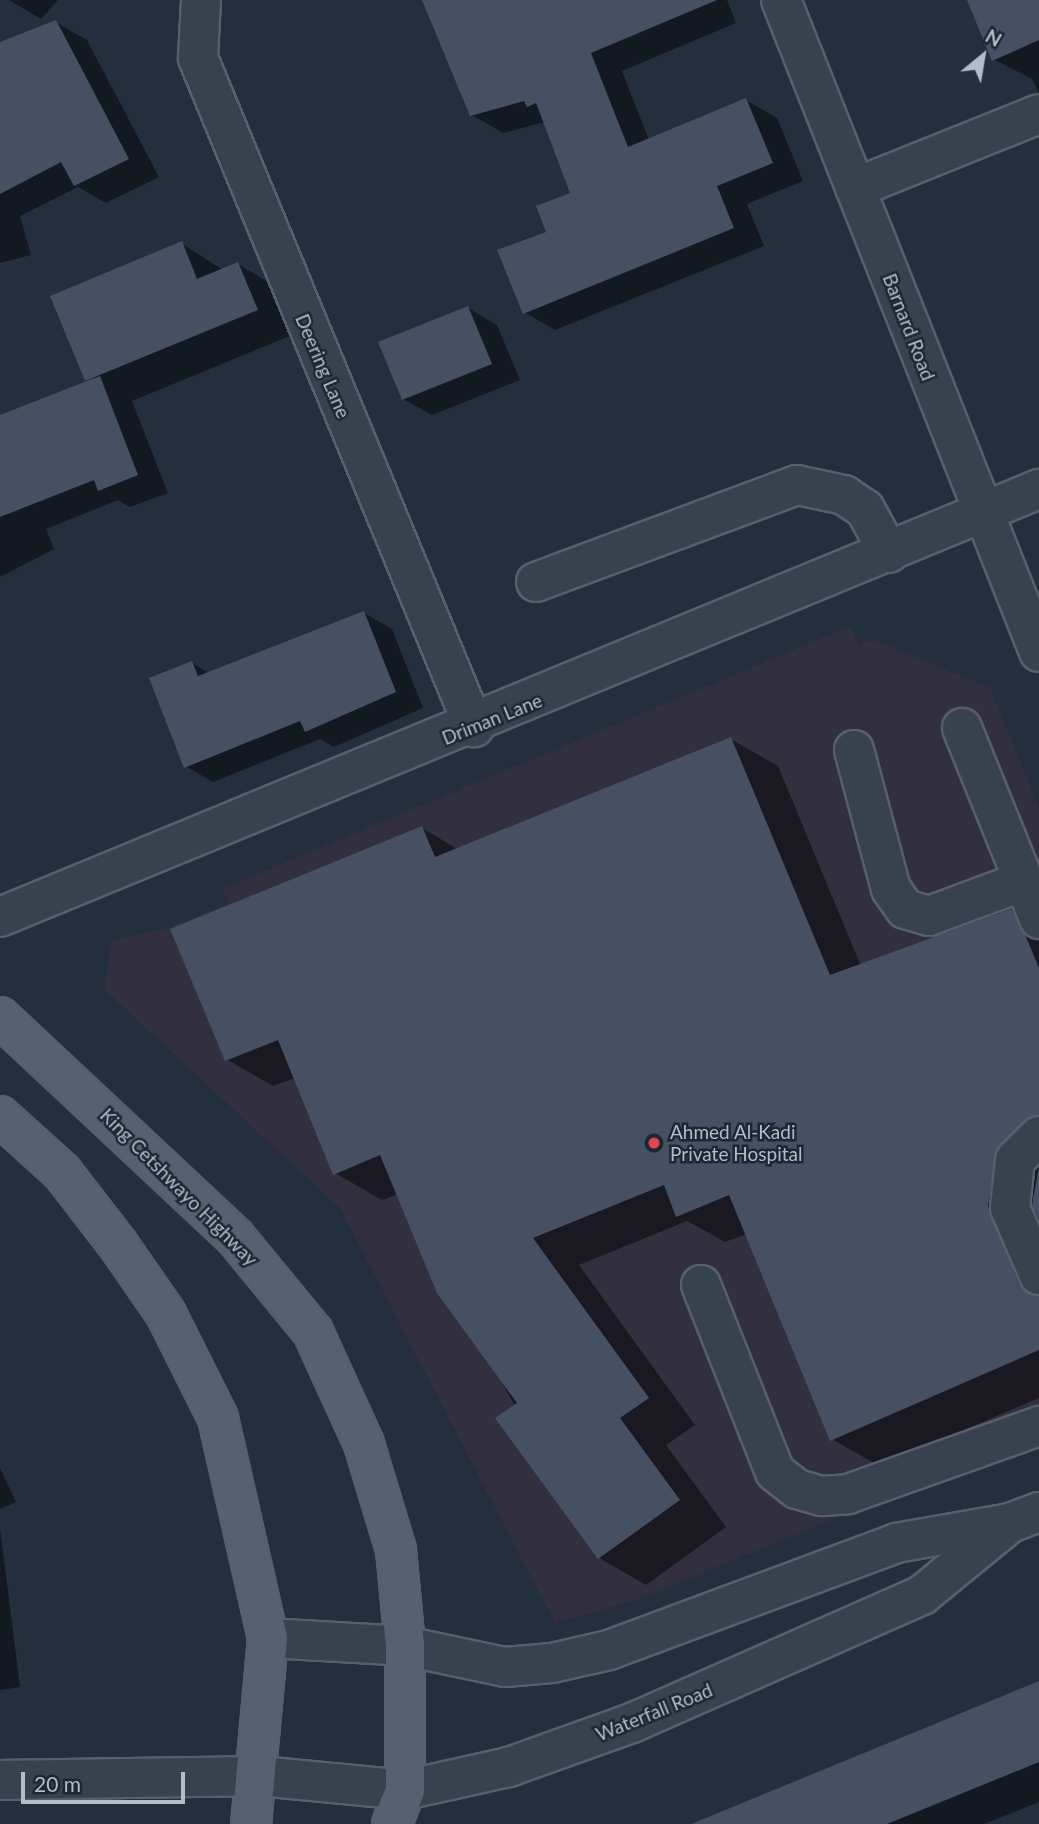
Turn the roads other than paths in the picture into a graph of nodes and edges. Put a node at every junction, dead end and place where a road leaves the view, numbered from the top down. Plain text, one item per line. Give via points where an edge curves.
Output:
1 (201, 0) edge
2 (781, 0) edge
3 (1039, 114) edge
4 (855, 188) junction
5 (1039, 489) edge
6 (981, 514) junction
7 (889, 553) junction
8 (536, 582) dead end
9 (1039, 652) edge
10 (474, 727) junction
11 (962, 728) dead end
12 (854, 750) dead end
13 (1021, 882) junction
14 (0, 918) edge
15 (1039, 919) edge
16 (0, 1017) edge
17 (0, 1116) edge
18 (1039, 1136) edge
19 (1039, 1275) edge
20 (701, 1285) dead end
21 (1039, 1426) edge
22 (1024, 1517) edge
23 (268, 1638) junction
24 (405, 1646) junction
25 (260, 1776) junction
26 (0, 1780) edge
27 (399, 1807) edge
28 (251, 1824) edge

1 - 10 street, Deering Lane via 198,58
2 - 4 street, Barnard Road
3 - 4 street
4 - 6 street, Barnard Road
5 - 6 street, Driman Lane
6 - 7 street, Driman Lane
6 - 9 street, Barnard Road
7 - 8 street via 866,509 844,495 797,485
7 - 10 street, Driman Lane
10 - 14 street, Driman Lane
11 - 13 street
12 - 13 street via 891,889 905,909 929,916
13 - 15 street
16 - 24 main road, King Cetshwayo Highway via 235,1237 313,1332 364,1444 396,1550
17 - 23 main road via 62,1172 166,1314 218,1418
18 - 19 street via 1015,1160 1010,1194
20 - 21 street via 775,1472 797,1489 822,1496 848,1494
22 - 24 street, Waterfall Road via 897,1543 609,1650 552,1663 505,1667
22 - 27 street, Waterfall Road via 932,1588 846,1631 570,1746
23 - 24 street, Waterfall Road
23 - 25 main road
24 - 27 main road, King Cetshwayo Highway
25 - 26 street, Waterfall Road
25 - 27 street, Waterfall Road
25 - 28 main road

